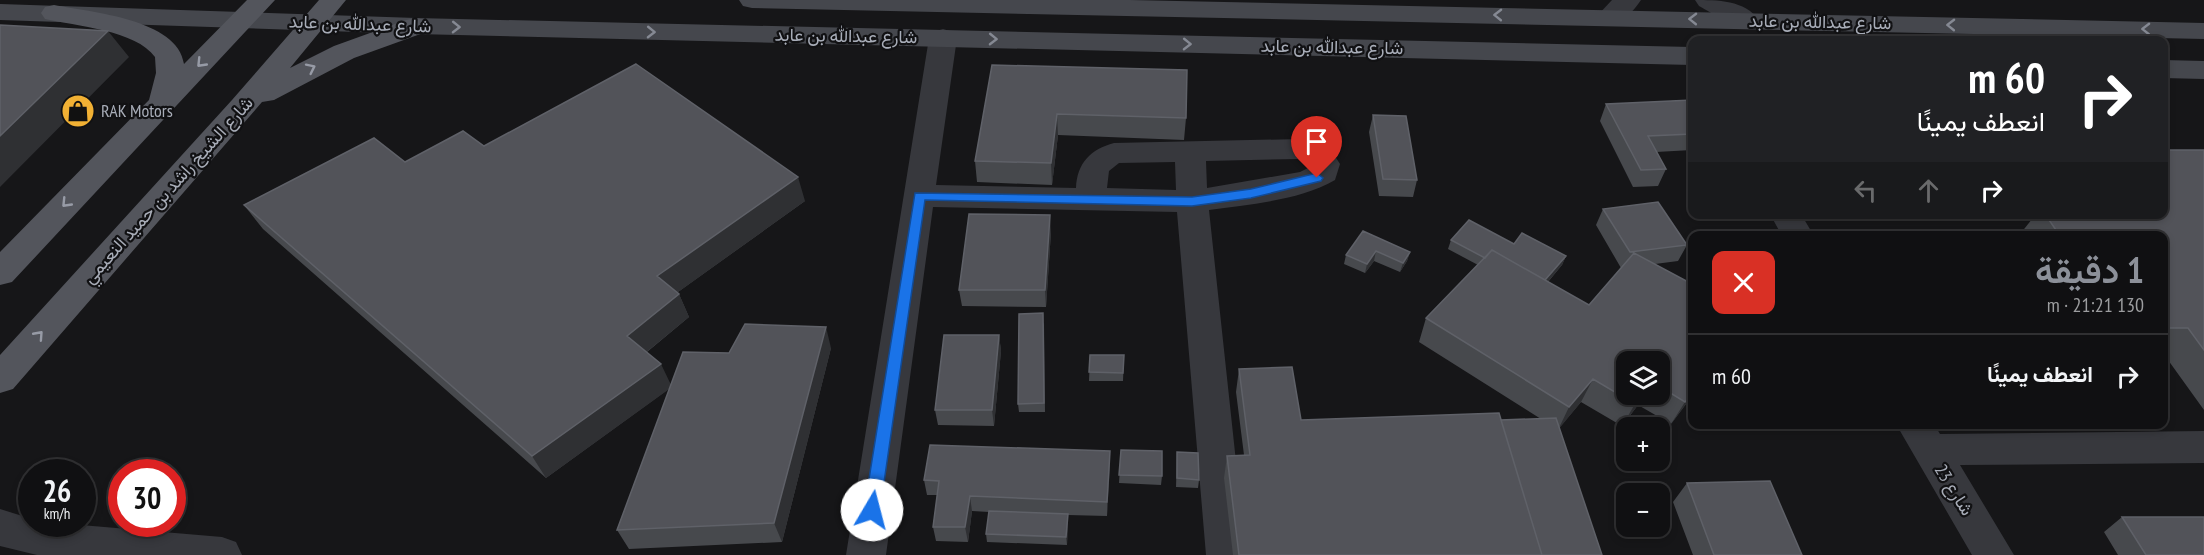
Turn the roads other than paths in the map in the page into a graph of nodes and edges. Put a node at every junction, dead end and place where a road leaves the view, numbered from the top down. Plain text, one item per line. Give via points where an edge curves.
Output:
1 (752, 0) edge
2 (1708, 0) edge
3 (944, 2) edge
4 (1260, 5) edge
5 (1619, 9) edge
6 (252, 10) edge
7 (323, 11) edge
8 (0, 12) edge
9 (54, 13) junction
10 (1466, 15) junction
11 (1746, 20) junction
12 (1873, 23) junction
13 (416, 26) junction
14 (2204, 31) edge
15 (1906, 36) edge
16 (943, 38) junction
17 (1478, 50) junction
18 (1688, 58) edge
19 (2168, 69) edge
20 (2204, 70) edge
21 (163, 102) junction
22 (242, 107) junction
23 (1190, 151) junction
24 (919, 196) junction
25 (1092, 199) junction
26 (1192, 201) junction
27 (0, 273) edge
28 (0, 379) edge
29 (1922, 437) edge
30 (2204, 447) edge
31 (0, 526) edge
32 (222, 555) edge
33 (866, 555) edge
34 (1227, 555) edge
35 (1994, 555) edge

1 - 3 main road, شارع عبدالله بن عابد
2 - 11 street
3 - 4 main road, شارع عبدالله بن عابد
4 - 10 main road, شارع عبدالله بن عابد
5 -> 10 main road, شارع عبدالله بن عابد
11 -> 5 main road, شارع عبدالله بن عابد
6 - 7 main road, شارع عبدالله بن عابد
6 - 9 main road, شارع عبدالله بن عابد
6 -> 21 main road
7 - 13 main road, شارع عبدالله بن عابد
7 - 22 main road, شارع الشيخ راشد بن حميد النعيمي
8 - 9 main road, شارع عبدالله بن عابد
9 - 21 main road via 148,36 162,45 169,57 170,71
10 - 17 main road via 1456,19 1455,36 1464,45
11 - 12 main road, شارع عبدالله بن عابد
14 -> 12 main road, شارع عبدالله بن عابد
12 - 15 main road
13 -> 16 main road, شارع عبدالله بن عابد
22 -> 13 main road via 326,60
16 -> 17 main road, شارع عبدالله بن عابد
16 - 24 street
17 - 18 main road, شارع عبدالله بن عابد
19 - 20 main road
21 -> 27 main road
28 -> 22 main road, شارع الشيخ راشد بن حميد النعيمي
23 - 25 street via 1126,152 1103,158 1092,173
23 - 26 street
23 - 26 street via 1301,149 1320,157 1325,164 1324,172 1308,181
24 - 25 street
24 - 33 street
25 - 26 street
26 - 34 street
29 - 30 street
29 - 35 street, شارع 23
31 - 32 street via 13,533 45,539

